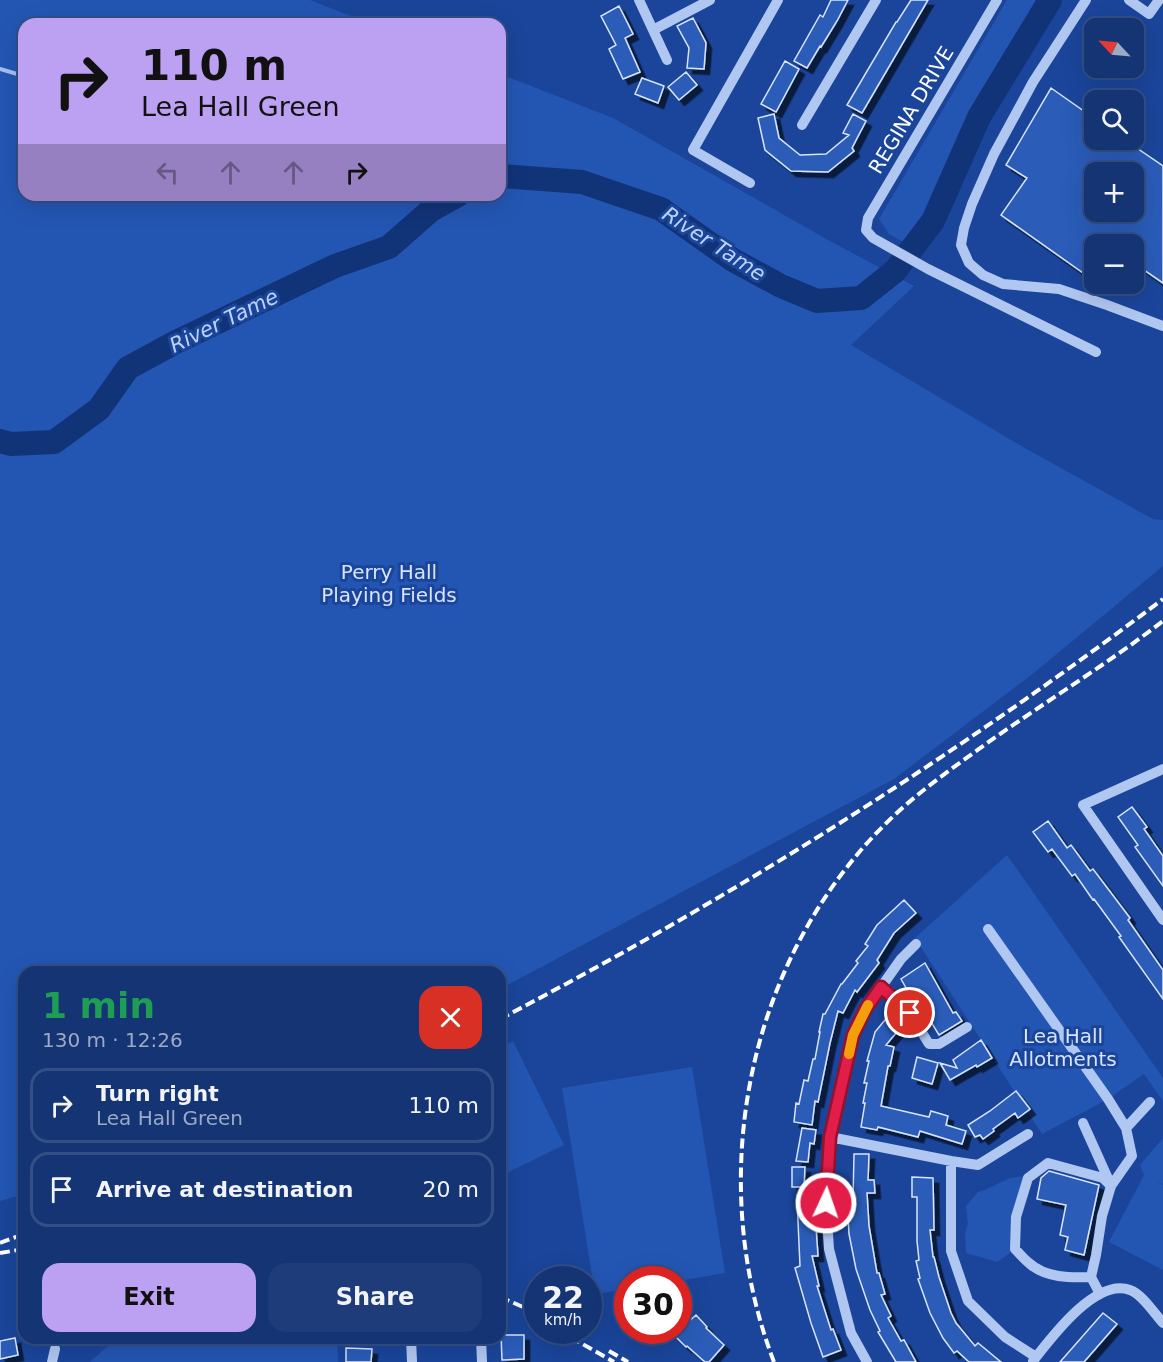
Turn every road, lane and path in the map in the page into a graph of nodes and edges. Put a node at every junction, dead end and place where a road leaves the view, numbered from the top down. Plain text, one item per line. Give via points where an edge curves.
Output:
1 (639, 0) edge
2 (710, 0) edge
3 (778, 0) edge
4 (876, 0) edge
5 (997, 0) edge
6 (1086, 0) edge
7 (1129, 0) edge
8 (1159, 0) edge
9 (653, 30) junction
10 (667, 60) dead end
11 (802, 125) dead end
12 (750, 183) dead end
13 (1163, 326) edge
14 (1096, 352) dead end
15 (1163, 770) edge
16 (1163, 920) edge
17 (988, 929) dead end
18 (916, 944) dead end
19 (881, 987) junction
20 (967, 1027) dead end
21 (1150, 1102) dead end
22 (1083, 1123) dead end
23 (1126, 1128) junction
24 (1028, 1134) dead end
25 (830, 1137) junction
26 (951, 1161) junction
27 (1111, 1186) junction
28 (1091, 1277) junction
29 (1100, 1294) junction
30 (1163, 1323) edge
31 (411, 1344) edge
32 (481, 1344) edge
33 (55, 1349) dead end
34 (1034, 1360) edge
35 (52, 1362) edge
36 (412, 1362) edge
37 (482, 1362) edge
38 (867, 1362) edge

1 - 9 street
2 - 9 street
3 - 12 street via 693,150
4 - 11 street
5 - 14 street, REGINA DRIVE via 868,218 866,230 918,264
6 - 13 street via 1033,82 994,154 972,204 961,244 969,263 1003,284 1059,289
7 - 8 street via 1149,14
9 - 10 street
15 - 16 street via 1083,805
17 - 23 street
18 - 19 street
19 - 20 street via 910,1013 929,1044 939,1044
19 - 25 street via 853,1035
21 - 23 street
22 - 27 street
23 - 27 street via 1132,1156
24 - 26 street via 978,1165
25 - 26 street
25 - 38 street via 826,1203 829,1249 851,1333
26 - 34 street via 951,1251 968,1301
27 - 28 street via 1101,1216
27 - 28 street via 1103,1178 1048,1163 1028,1178 1016,1217 1015,1249 1031,1265 1049,1274
28 - 29 street
29 - 30 street via 1114,1287 1130,1290
29 - 34 street via 1073,1314
31 - 36 street
32 - 37 street
33 - 35 street

